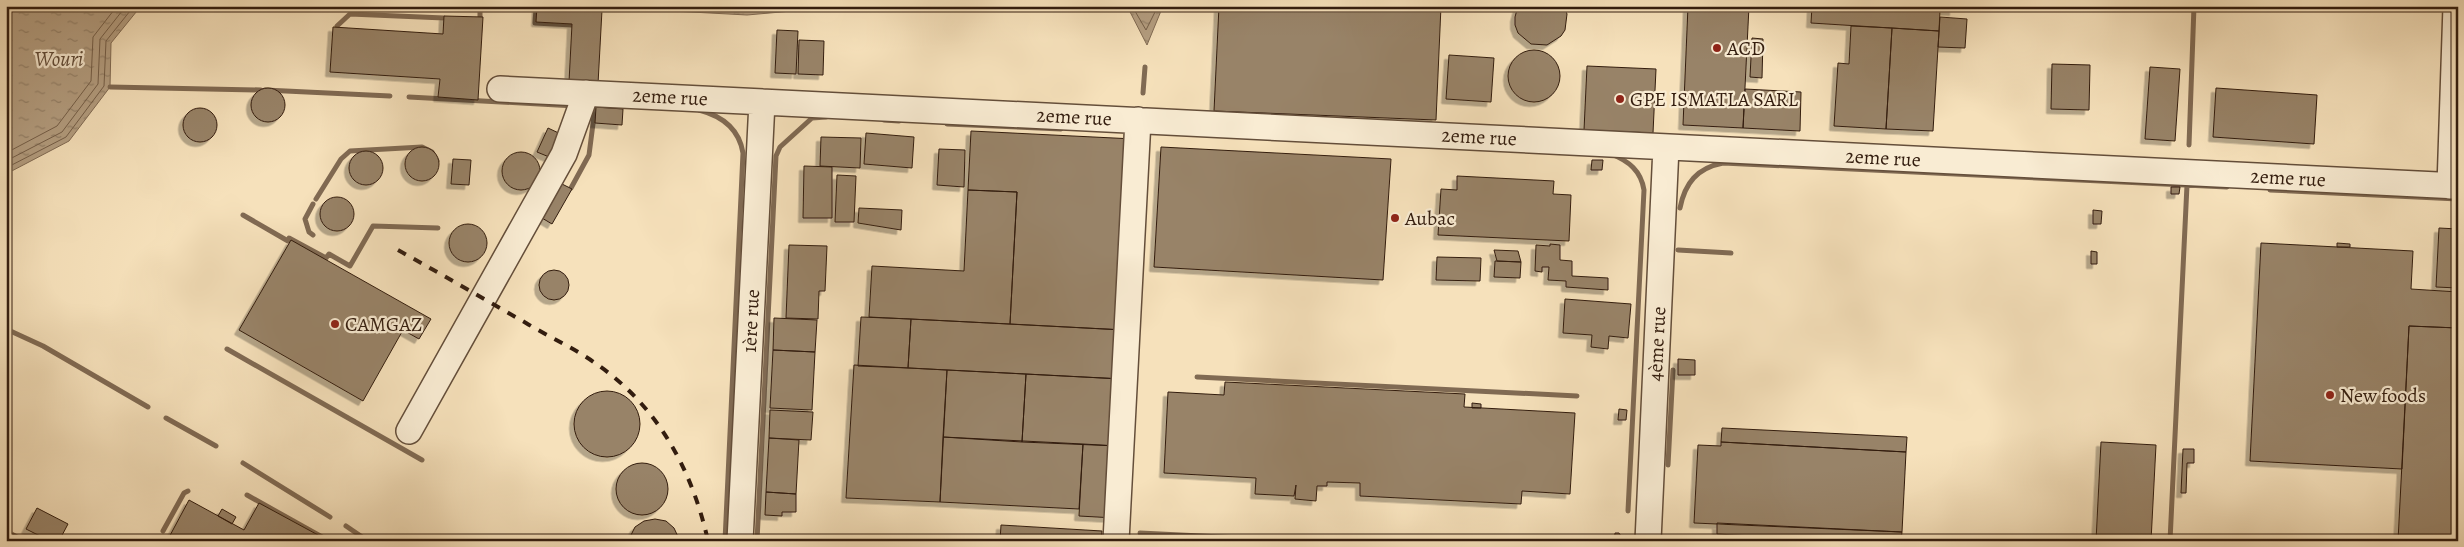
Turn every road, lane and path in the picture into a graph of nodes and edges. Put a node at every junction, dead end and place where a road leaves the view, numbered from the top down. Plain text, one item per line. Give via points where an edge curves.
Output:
1 (2456, 6) edge
2 (500, 89) dead end
3 (586, 93) junction
4 (762, 102) junction
5 (1138, 120) junction
6 (1666, 147) junction
7 (2454, 186) edge
8 (409, 431) dead end
9 (740, 541) edge
10 (1116, 541) edge
11 (1648, 541) edge

1 - 7 street
2 - 3 street, 2eme rue
3 - 4 street, 2eme rue
3 - 8 street via 564,154
4 - 5 street, 2eme rue
4 - 9 street, 1ère rue
5 - 6 street, 2eme rue
5 - 10 street
6 - 7 street, 2eme rue
6 - 11 street, 4ème rue

